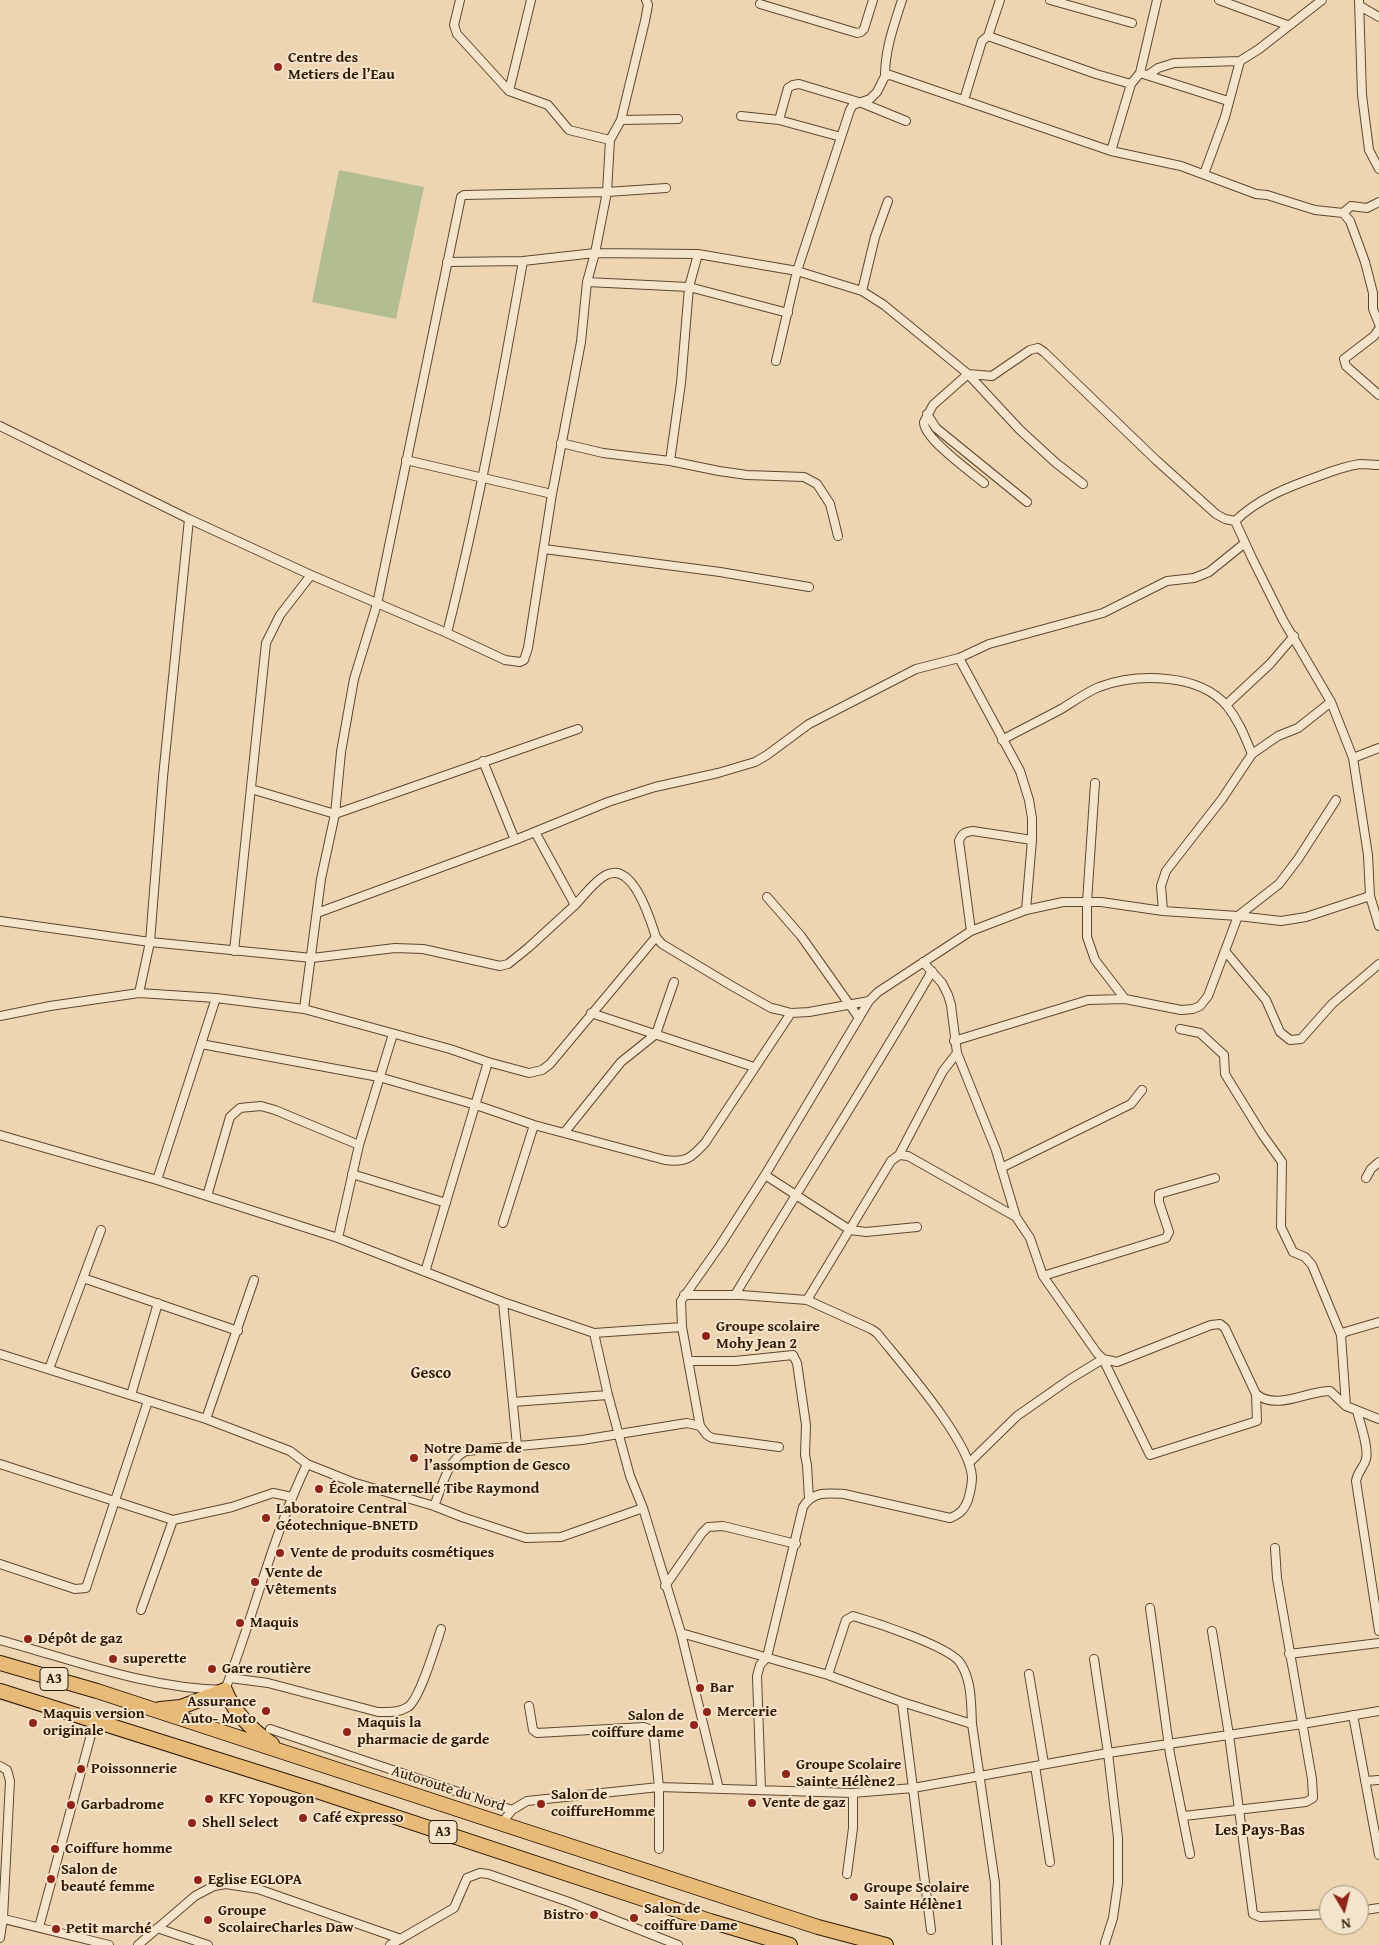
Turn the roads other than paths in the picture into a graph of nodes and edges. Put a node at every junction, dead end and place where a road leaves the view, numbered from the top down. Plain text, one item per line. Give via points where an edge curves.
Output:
1 (460, 0) edge
2 (531, 0) edge
3 (646, 0) edge
4 (873, 0) edge
5 (902, 0) edge
6 (991, 0) edge
7 (1050, 0) edge
8 (1157, 0) edge
9 (1220, 0) edge
10 (1322, 0) edge
11 (1000, 1) edge
12 (1359, 3) edge
13 (760, 4) dead end
14 (1379, 17) edge
15 (1132, 23) dead end
16 (1288, 25) junction
17 (988, 36) junction
18 (1240, 60) junction
19 (1144, 74) junction
20 (885, 76) junction
21 (1131, 84) junction
22 (509, 91) junction
23 (964, 100) junction
24 (1228, 101) junction
25 (862, 103) junction
26 (741, 116) dead end
27 (678, 119) dead end
28 (621, 120) junction
29 (779, 120) junction
30 (906, 121) dead end
31 (841, 138) junction
32 (610, 140) junction
33 (1111, 150) junction
34 (1379, 169) edge
35 (1204, 174) junction
36 (666, 188) dead end
37 (607, 192) junction
38 (888, 202) dead end
39 (1379, 202) edge
40 (1343, 213) junction
41 (595, 253) junction
42 (698, 254) junction
43 (523, 261) junction
44 (447, 262) junction
45 (797, 271) junction
46 (587, 282) junction
47 (689, 287) junction
48 (862, 292) junction
49 (788, 313) junction
50 (1379, 324) edge
51 (1379, 329) edge
52 (776, 361) dead end
53 (968, 374) junction
54 (1379, 395) edge
55 (927, 414) junction
56 (0, 426) edge
57 (561, 443) junction
58 (406, 460) junction
59 (670, 461) junction
60 (1379, 465) edge
61 (483, 477) junction
62 (984, 483) dead end
63 (1083, 484) dead end
64 (552, 494) junction
65 (1027, 502) dead end
66 (189, 519) junction
67 (1235, 521) junction
68 (838, 536) dead end
69 (1245, 543) junction
70 (544, 549) junction
71 (311, 575) junction
72 (809, 587) dead end
73 (377, 604) junction
74 (447, 633) junction
75 (1294, 636) junction
76 (959, 658) junction
77 (1331, 702) junction
78 (1226, 705) junction
79 (578, 729) dead end
80 (1002, 740) junction
81 (1379, 748) edge
82 (1252, 754) junction
83 (1353, 758) junction
84 (483, 761) junction
85 (1095, 783) dead end
86 (250, 789) junction
87 (1336, 800) dead end
88 (335, 814) junction
89 (534, 832) junction
90 (515, 840) junction
91 (1032, 840) junction
92 (767, 896) dead end
93 (1370, 896) junction
94 (1087, 902) junction
95 (575, 905) junction
96 (1026, 910) junction
97 (1163, 911) junction
98 (317, 914) junction
99 (1238, 916) junction
100 (0, 921) edge
101 (1379, 926) edge
102 (972, 931) junction
103 (656, 937) junction
104 (150, 942) junction
105 (1225, 950) junction
106 (234, 951) junction
107 (312, 958) junction
108 (923, 962) junction
109 (1379, 964) edge
110 (932, 971) junction
111 (674, 982) dead end
112 (139, 993) junction
113 (216, 998) junction
114 (1125, 999) junction
115 (870, 1001) junction
116 (848, 1005) junction
117 (304, 1009) junction
118 (592, 1013) junction
119 (791, 1013) junction
120 (0, 1016) edge
121 (859, 1018) junction
122 (1180, 1030) dead end
123 (393, 1034) junction
124 (656, 1034) junction
125 (954, 1041) junction
126 (201, 1044) junction
127 (957, 1053) junction
128 (488, 1062) junction
129 (754, 1067) junction
130 (379, 1077) junction
131 (1142, 1090) dead end
132 (476, 1105) junction
133 (534, 1125) junction
134 (564, 1133) junction
135 (0, 1136) edge
136 (359, 1145) junction
137 (900, 1155) junction
138 (1379, 1162) edge
139 (1001, 1168) junction
140 (352, 1174) junction
141 (765, 1175) junction
142 (1215, 1178) dead end
143 (1366, 1178) dead end
144 (157, 1180) junction
145 (795, 1194) junction
146 (207, 1196) junction
147 (446, 1203) junction
148 (1016, 1217) junction
149 (503, 1223) dead end
150 (917, 1227) dead end
151 (101, 1230) dead end
152 (850, 1230) junction
153 (338, 1238) junction
154 (425, 1272) junction
155 (1042, 1276) junction
156 (84, 1278) junction
157 (254, 1280) dead end
158 (684, 1295) junction
159 (735, 1295) junction
160 (808, 1300) junction
161 (503, 1302) junction
162 (158, 1303) junction
163 (1379, 1322) edge
164 (682, 1327) junction
165 (238, 1331) junction
166 (594, 1334) junction
167 (1341, 1334) junction
168 (0, 1354) edge
169 (1103, 1359) junction
170 (688, 1361) junction
171 (48, 1369) junction
172 (1256, 1394) junction
173 (131, 1395) junction
174 (608, 1395) junction
175 (148, 1401) junction
176 (513, 1402) junction
177 (1346, 1406) junction
178 (1357, 1411) junction
179 (206, 1419) junction
180 (1379, 1420) edge
181 (700, 1426) junction
182 (619, 1435) junction
183 (517, 1446) junction
184 (778, 1447) dead end
185 (968, 1463) junction
186 (0, 1464) edge
187 (307, 1464) junction
188 (292, 1497) junction
189 (808, 1499) junction
190 (116, 1502) junction
191 (434, 1506) junction
192 (643, 1508) junction
193 (173, 1520) junction
194 (796, 1544) junction
195 (1275, 1548) dead end
196 (0, 1564) edge
197 (665, 1586) junction
198 (1150, 1608) dead end
199 (141, 1610) dead end
200 (441, 1629) dead end
201 (1212, 1631) dead end
202 (1379, 1631) edge
203 (681, 1633) junction
204 (0, 1640) edge
205 (1379, 1643) edge
206 (1289, 1654) junction
207 (767, 1657) junction
208 (1094, 1659) dead end
209 (0, 1664) edge
210 (1029, 1674) dead end
211 (828, 1675) junction
212 (227, 1684) junction
213 (0, 1691) edge
214 (902, 1702) junction
215 (529, 1706) dead end
216 (153, 1710) junction
217 (1379, 1711) edge
218 (1353, 1715) junction
219 (95, 1720) junction
220 (972, 1724) junction
221 (1302, 1724) junction
222 (270, 1729) dead end
223 (1229, 1735) junction
224 (1169, 1744) junction
225 (285, 1753) junction
226 (1108, 1753) junction
227 (1040, 1765) junction
228 (0, 1766) edge
229 (979, 1777) junction
230 (1379, 1780) edge
231 (1365, 1781) junction
232 (658, 1787) junction
233 (914, 1788) junction
234 (719, 1789) junction
235 (761, 1790) junction
236 (853, 1793) junction
237 (512, 1810) junction
238 (1239, 1810) junction
239 (1184, 1816) junction
240 (501, 1824) junction
241 (659, 1849) dead end
242 (1190, 1854) dead end
243 (1379, 1855) edge
244 (1050, 1862) dead end
245 (847, 1874) dead end
246 (1319, 1914) edge
247 (2, 1918) edge
248 (39, 1926) junction
249 (157, 1928) junction
250 (931, 1930) dead end
251 (0, 1938) edge
252 (401, 1939) junction
253 (83, 1942) edge
254 (665, 1942) edge
255 (1105, 1943) dead end
256 (106, 1945) edge
257 (138, 1945) edge
258 (208, 1945) edge
259 (390, 1945) edge
260 (678, 1945) edge
261 (790, 1945) edge
262 (886, 1945) edge
263 (997, 1945) edge

1 - 22 street via 454,25 457,34
2 - 22 street
3 - 28 street via 645,21
4 - 13 street via 864,29 857,33
5 - 20 street via 888,44
6 - 11 street
7 - 15 street
8 - 19 street
9 - 16 street
10 - 16 street
11 - 17 street
12 - 14 street
12 - 34 street via 1362,95 1370,150
16 - 18 street
17 - 21 street
17 - 23 street via 982,41
18 - 19 street via 1174,63
18 - 24 street
19 - 21 street
19 - 24 street
20 - 23 street
20 - 25 street via 877,92
21 - 33 street
22 - 32 street via 548,105 569,130
23 - 33 street
24 - 35 street
25 - 29 street via 793,85 788,88
25 - 30 street
25 - 31 street via 853,104
26 - 29 street
27 - 28 street
28 - 32 street
29 - 31 street
31 - 45 street
32 - 37 street
33 - 35 street
35 - 40 street via 1256,194 1315,210
36 - 37 street
37 - 41 street
37 - 44 street via 464,195 460,200
38 - 48 street via 875,237
39 - 40 street via 1367,208 1350,206
40 - 50 street via 1350,221 1365,262 1373,293 1373,309
41 - 42 street
41 - 43 street
41 - 46 street
42 - 45 street
42 - 47 street
43 - 44 street
43 - 61 street
44 - 58 street
45 - 48 street
45 - 49 street
46 - 47 street
46 - 57 street via 581,342
47 - 49 street
47 - 59 street
48 - 53 street via 884,305
49 - 52 street
51 - 54 street via 1344,359 1346,366
53 - 55 street
53 - 63 street via 1020,430
53 - 67 street via 992,376 1038,348 1216,514
55 - 62 street via 923,425 926,432
55 - 65 street via 936,428
56 - 66 street
57 - 59 street via 603,453
57 - 64 street
58 - 61 street
58 - 73 street
59 - 68 street via 747,475 804,478 817,484 830,504
60 - 67 street via 1360,464 1299,483 1265,498
61 - 64 street
61 - 74 street
64 - 70 street
66 - 71 street
66 - 104 street
67 - 69 street
69 - 75 street
69 - 76 street via 1209,572 1194,578 1167,581 1103,613 988,644
70 - 72 street
70 - 74 street via 524,660 517,663 505,660
71 - 73 street
71 - 86 street via 280,615 266,643
73 - 74 street
73 - 88 street via 354,678 341,752
75 - 77 street
75 - 78 street via 1270,664
76 - 80 street
76 - 89 street via 916,668 809,724 755,762 630,794
77 - 82 street via 1298,728 1278,736
77 - 83 street
78 - 80 street via 1215,695 1175,679 1153,676 1126,680 1098,688
78 - 82 street via 1238,721
79 - 84 street
80 - 91 street via 1020,771 1029,800
81 - 83 street
82 - 97 street via 1222,799 1166,870 1161,886
83 - 93 street via 1368,855
84 - 88 street
84 - 90 street
85 - 94 street
86 - 88 street
86 - 106 street
87 - 99 street via 1279,884
88 - 98 street
89 - 90 street
89 - 95 street
90 - 98 street
91 - 96 street
91 - 102 street via 973,831 961,835 959,842
92 - 116 street via 801,936
93 - 99 street via 1290,920 1268,921
93 - 101 street
94 - 96 street via 1063,902
94 - 97 street
94 - 114 street via 1087,937 1095,960
95 - 103 street via 605,875 619,874 629,880 638,892
95 - 107 street via 528,948 508,964 500,966 410,948
96 - 102 street
97 - 99 street
98 - 107 street
99 - 105 street
100 - 104 street
102 - 108 street
103 - 118 street
103 - 119 street via 662,944 771,1008
104 - 106 street
104 - 112 street
105 - 109 street via 1266,1000 1280,1032 1290,1040 1301,1039 1332,1004
105 - 114 street via 1208,996 1200,1006 1173,1010
106 - 107 street
107 - 117 street
108 - 110 street
108 - 115 street via 878,992
110 - 125 street via 948,995
110 - 145 street
111 - 124 street
112 - 113 street
112 - 120 street
113 - 117 street
113 - 126 street
114 - 125 street via 1080,1002
115 - 116 street
115 - 121 street
116 - 119 street
116 - 121 street
117 - 123 street
118 - 124 street
118 - 128 street via 542,1070 529,1073
119 - 129 street
121 - 141 street
122 - 167 street via 1200,1033 1224,1055 1225,1074 1282,1162 1281,1227 1293,1252 1305,1257 1312,1265
123 - 128 street
123 - 130 street
124 - 129 street
124 - 134 street via 621,1062
125 - 127 street
126 - 130 street
126 - 144 street
127 - 137 street via 943,1071
127 - 139 street
128 - 132 street
129 - 134 street via 704,1143 686,1160 665,1160
130 - 132 street
130 - 136 street
131 - 139 street via 1131,1104
132 - 133 street
132 - 147 street
133 - 134 street
133 - 149 street
135 - 144 street
136 - 140 street
136 - 146 street via 275,1110 261,1106 240,1108 230,1117
137 - 148 street via 908,1156
137 - 152 street via 891,1161
138 - 143 street
139 - 148 street
140 - 147 street
140 - 153 street
141 - 145 street
141 - 158 street
142 - 155 street via 1159,1194 1169,1232 1163,1239
144 - 146 street
145 - 152 street
145 - 159 street
146 - 153 street
147 - 154 street
148 - 155 street via 1030,1238
150 - 152 street via 866,1232
151 - 156 street
152 - 160 street
153 - 154 street
154 - 161 street
155 - 169 street
156 - 162 street
156 - 171 street
157 - 165 street
158 - 159 street
158 - 164 street via 681,1301
159 - 160 street
160 - 185 street via 877,1333 941,1414
161 - 166 street
161 - 176 street
162 - 165 street
162 - 173 street
163 - 167 street
164 - 166 street
164 - 170 street
165 - 179 street
166 - 174 street
167 - 177 street
168 - 171 street
169 - 172 street via 1117,1362 1220,1324 1225,1328
169 - 172 street via 1150,1455 1257,1421
169 - 185 street via 1017,1416
170 - 181 street
170 - 189 street via 793,1356 797,1363 806,1425
171 - 173 street
172 - 177 street via 1274,1402 1330,1391
173 - 175 street
174 - 176 street
174 - 182 street
175 - 179 street
175 - 190 street
176 - 183 street
177 - 178 street
178 - 180 street
178 - 202 street via 1367,1454 1356,1481
179 - 187 street via 290,1451
181 - 182 street via 687,1423
181 - 184 street via 712,1438
182 - 183 street
182 - 192 street
183 - 191 street via 459,1454
185 - 189 street via 972,1477 969,1496 958,1515 950,1518 844,1494 816,1494
186 - 190 street
187 - 188 street
187 - 191 street via 352,1482
188 - 193 street via 273,1493 232,1507
188 - 212 street
189 - 194 street via 803,1507
190 - 193 street
190 - 196 street via 88,1586 83,1589
191 - 192 street via 526,1538 562,1537
192 - 197 street
193 - 199 street
194 - 197 street via 722,1526 708,1527
194 - 207 street
195 - 206 street
197 - 203 street
198 - 224 street
200 - 212 street via 426,1674 410,1706 397,1712 378,1712 268,1683
201 - 223 street
203 - 207 street
203 - 234 street
204 - 212 street via 142,1679 198,1690
205 - 206 street
206 - 221 street
207 - 211 street
207 - 235 street via 757,1676
208 - 226 street
209 - 216 highway, Autoroute du Nord / A3
210 - 227 street
211 - 214 street
211 - 220 street via 846,1620 853,1616 870,1621 939,1648 961,1663 969,1686
212 - 216 highway via 181,1708
212 - 225 highway via 230,1701 244,1721
213 - 219 highway, A3
214 - 220 street
214 - 233 street
215 - 232 street via 533,1730 537,1733 648,1728 654,1737
216 - 225 highway, Autoroute du Nord / A3
217 - 218 street
218 - 221 street
218 - 231 street
219 - 248 street
219 - 261 highway, A3
220 - 229 street
221 - 223 street
221 - 238 street via 1313,1798 1306,1802
222 - 237 street
223 - 224 street
223 - 238 street
224 - 226 street
224 - 239 street
225 - 240 highway, Autoroute du Nord / A3
226 - 227 street
226 - 255 street via 1118,1838 1118,1883 1113,1918
227 - 229 street
227 - 244 street
228 - 247 street via 7,1770 10,1781
229 - 233 street
229 - 263 street via 995,1883
230 - 231 street
231 - 243 street
232 - 234 street
232 - 237 street via 527,1800
232 - 241 street
233 - 236 street
233 - 250 street
234 - 235 street
235 - 236 street
236 - 245 street via 853,1828
237 - 240 street
238 - 239 street
238 - 246 street via 1253,1914
239 - 242 street
240 - 262 highway, Autoroute du Nord / A3 via 747,1904
247 - 248 street
247 - 251 street
248 - 253 street
249 - 252 street via 195,1896 226,1884 258,1889
249 - 257 street
249 - 258 street
252 - 254 street via 454,1908 467,1878 480,1873 569,1902
252 - 259 street
253 - 256 street
254 - 260 street

